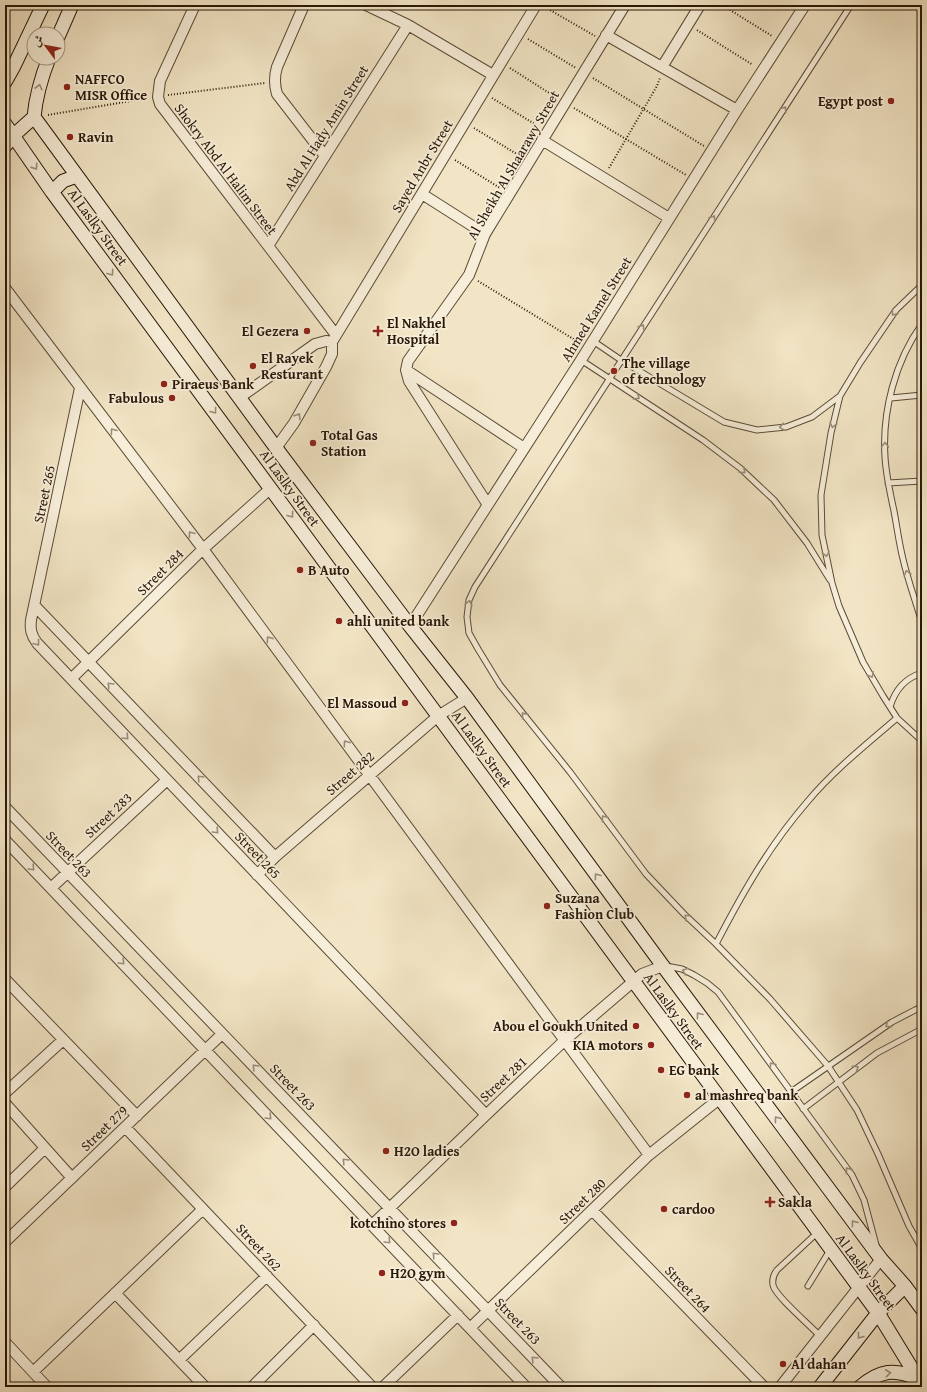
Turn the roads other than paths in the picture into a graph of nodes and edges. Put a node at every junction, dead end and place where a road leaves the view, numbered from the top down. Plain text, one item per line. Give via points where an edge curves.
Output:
1 (43, 5) edge
2 (72, 5) edge
3 (195, 5) edge
4 (304, 5) edge
5 (366, 5) edge
6 (536, 5) edge
7 (624, 5) edge
8 (700, 5) edge
9 (805, 5) edge
10 (851, 5) edge
11 (408, 24) junction
12 (63, 26) edge
13 (605, 38) junction
14 (10, 65) edge
15 (46, 66) edge
16 (662, 67) junction
17 (493, 75) junction
18 (5, 82) edge
19 (737, 110) junction
20 (34, 117) junction
21 (5, 124) edge
22 (14, 135) junction
23 (542, 140) junction
24 (5, 146) edge
25 (325, 156) junction
26 (77, 176) junction
27 (52, 192) junction
28 (422, 194) junction
29 (669, 218) junction
30 (485, 234) junction
31 (268, 246) junction
32 (922, 285) edge
33 (5, 288) edge
34 (922, 324) edge
35 (334, 338) junction
36 (590, 345) junction
37 (581, 360) junction
38 (621, 360) junction
39 (406, 370) junction
40 (610, 379) junction
41 (80, 388) junction
42 (922, 395) edge
43 (840, 396) junction
44 (239, 398) junction
45 (891, 398) junction
46 (276, 448) junction
47 (524, 448) junction
48 (922, 480) edge
49 (888, 483) junction
50 (271, 488) junction
51 (488, 505) junction
52 (203, 549) junction
53 (832, 583) junction
54 (34, 606) junction
55 (922, 623) edge
56 (410, 626) junction
57 (88, 662) junction
58 (922, 673) edge
59 (71, 679) junction
60 (466, 698) junction
61 (890, 707) junction
62 (438, 716) junction
63 (897, 718) junction
64 (912, 732) junction
65 (922, 733) edge
66 (922, 741) edge
67 (369, 775) junction
68 (167, 780) junction
69 (5, 807) edge
70 (5, 840) edge
71 (275, 857) junction
72 (67, 872) junction
73 (257, 875) junction
74 (51, 888) junction
75 (716, 944) junction
76 (663, 966) junction
77 (5, 979) edge
78 (633, 982) junction
79 (922, 1007) edge
80 (922, 1029) edge
81 (222, 1034) junction
82 (63, 1040) junction
83 (565, 1040) junction
84 (205, 1050) junction
85 (828, 1066) junction
86 (839, 1081) junction
87 (791, 1092) junction
88 (5, 1093) edge
89 (718, 1098) junction
90 (5, 1103) edge
91 (803, 1109) junction
92 (486, 1114) junction
93 (137, 1116) junction
94 (125, 1127) junction
95 (45, 1148) junction
96 (649, 1156) junction
97 (72, 1178) junction
98 (5, 1187) edge
99 (390, 1208) junction
100 (203, 1209) junction
101 (592, 1210) junction
102 (372, 1225) junction
103 (817, 1232) junction
104 (5, 1242) edge
105 (922, 1249) edge
106 (830, 1250) junction
107 (881, 1259) junction
108 (267, 1276) junction
109 (808, 1286) dead end
110 (905, 1286) junction
111 (858, 1288) junction
112 (115, 1293) junction
113 (922, 1309) edge
114 (488, 1311) junction
115 (878, 1313) junction
116 (458, 1315) junction
117 (314, 1325) junction
118 (470, 1328) junction
119 (820, 1336) junction
120 (5, 1342) edge
121 (179, 1360) junction
122 (33, 1372) junction
123 (920, 1382) edge
124 (556, 1385) edge
125 (48, 1387) edge
126 (205, 1387) edge
127 (252, 1387) edge
128 (372, 1387) edge
129 (383, 1387) edge
130 (526, 1387) edge
131 (764, 1387) edge
132 (780, 1387) edge
133 (820, 1387) edge
134 (860, 1387) edge

1 - 14 main road
2 - 12 main road
3 - 31 street, Shokry Abd Al Halim Street via 160,81 160,104
4 - 25 street via 277,67 274,85 277,94
5 - 11 street
6 - 17 street, Sayed Anbr Street
7 - 13 street, Al Sheikh Al Shaarawy Street
8 - 16 street
9 - 19 street, Ahmed Kamel Street
38 -> 10 lane
11 - 17 street
11 - 25 street, Abd Al Hady Amin Street
13 - 16 street
13 - 23 street, Al Sheikh Al Shaarawy Street
14 - 18 main road
20 -> 15 main road via 36,97
16 - 19 street
17 - 28 street, Sayed Anbr Street
19 - 29 street, Ahmed Kamel Street
20 - 22 main road
20 - 26 main road, Al Laslky Street
21 - 22 main road, Al Laslky Street
22 - 24 main road
22 -> 27 main road, Al Laslky Street
23 - 29 street
23 - 30 street, Al Sheikh Al Shaarawy Street
25 - 31 street, Abd Al Hady Amin Street
26 - 27 main road via 63,181
26 - 44 main road, Al Laslky Street
27 -> 50 main road, Al Laslky Street
28 - 30 street
28 - 35 street, Sayed Anbr Street
29 - 36 street, Ahmed Kamel Street
30 - 39 street, Al Sheikh Al Shaarawy Street via 469,275 408,361
31 - 35 street, Shokry Abd Al Halim Street
32 -> 43 lane via 896,310
33 - 41 street
34 - 45 lane via 906,353
35 - 44 street via 315,344
46 -> 35 street, Sayed Anbr Street via 294,423 326,367 332,354
36 - 37 street, Ahmed Kamel Street
36 - 38 lane
37 - 40 lane
37 - 47 street, Ahmed Kamel Street
38 - 40 lane
43 -> 38 lane via 812,417 786,427 757,430 724,422
39 - 47 street
39 - 51 street via 409,381
40 -> 53 lane via 703,440 740,468 774,500 807,543
75 -> 40 lane via 646,874 570,772 500,685 469,633 466,617 469,600 475,587
52 -> 41 street
41 - 54 street, Street 265
42 - 45 lane
43 -> 53 lane via 821,495 822,535
44 - 46 main road, Al Laslky Street
49 -> 45 lane via 885,430
46 - 56 main road, Al Laslky Street
47 - 51 street, Ahmed Kamel Street
48 - 49 lane
55 -> 49 lane via 903,560
50 - 52 street, Street 284
50 -> 62 main road, Al Laslky Street
51 - 56 street, Ahmed Kamel Street
52 - 57 street, Street 284
67 -> 52 street
53 -> 61 lane via 863,662
54 - 57 street, Street 265
54 -> 59 street, Street 265 via 30,628 32,636
56 - 60 main road, Al Laslky Street
57 - 59 street, Street 284
71 -> 57 street, Street 265
58 - 61 lane via 912,677 896,691
59 -> 68 street, Street 265
60 - 62 street, Street 282
76 -> 60 main road, Al Laslky Street
61 - 63 lane
62 - 67 street, Street 282
62 - 78 main road, Al Laslky Street
63 - 64 lane
63 - 75 lane via 842,767 786,828 757,868
64 - 65 lane
64 - 66 lane
67 - 71 street, Street 282
67 - 83 street
68 - 72 street, Street 283
68 -> 73 street, Street 265
69 - 72 street, Street 263
70 -> 74 street
71 - 73 street, Street 282
72 - 74 street, Street 283
72 - 81 street, Street 263
73 - 92 street, Street 265
74 -> 84 street
75 - 85 lane via 770,999
76 - 78 street, Street 281 via 642,974
87 -> 76 lane via 718,992 682,969
107 -> 76 main road, Al Laslky Street
77 - 82 street
78 - 83 street, Street 281
78 - 89 main road, Al Laslky Street
79 -> 85 lane via 892,1022
86 -> 80 lane via 877,1053
81 - 84 street, Street 279
99 -> 81 street, Street 263
82 - 88 street
82 - 93 street
83 - 92 street, Street 281
83 - 96 street
84 - 93 street, Street 279
84 -> 102 street
85 - 86 lane
85 - 87 lane
86 - 91 lane
86 - 105 lane via 857,1110 909,1226
87 - 91 lane
89 - 96 street, Street 280
89 - 103 main road, Al Laslky Street
90 - 95 street
107 -> 91 lane via 864,1200 852,1175
92 - 99 street, Street 281
93 - 94 street, Street 279
94 - 97 street, Street 279
94 - 100 street, Street 262
95 - 97 street
95 - 98 street
96 - 101 street, Street 280
97 - 104 street, Street 279
99 - 102 street, Street 281
114 -> 99 street, Street 263
100 - 108 street, Street 262
100 - 112 street
101 - 114 street, Street 280
101 - 131 street, Street 264
102 -> 116 street
103 - 106 main road, Al Laslky Street
103 - 119 lane via 777,1270 773,1285 778,1294
106 - 109 lane
106 - 111 main road, Al Laslky Street
107 - 110 main road, Al Laslky Street
107 - 111 street
108 - 117 street, Street 262
108 - 121 street
110 - 113 main road, Al Laslky Street
110 - 115 main road
111 - 115 main road, Al Laslky Street
111 - 119 street
112 - 121 street
112 - 122 street
114 - 118 street, Street 280
124 -> 114 street, Street 263
115 - 123 main road, Al Laslky Street
115 -> 133 main road
116 - 118 street
116 - 129 street
117 - 127 street
117 - 128 street, Street 262
118 - 130 street
119 - 132 street
120 - 122 street
121 - 126 street
122 - 125 street
134 -> 123 main road via 869,1379 894,1372 907,1374

